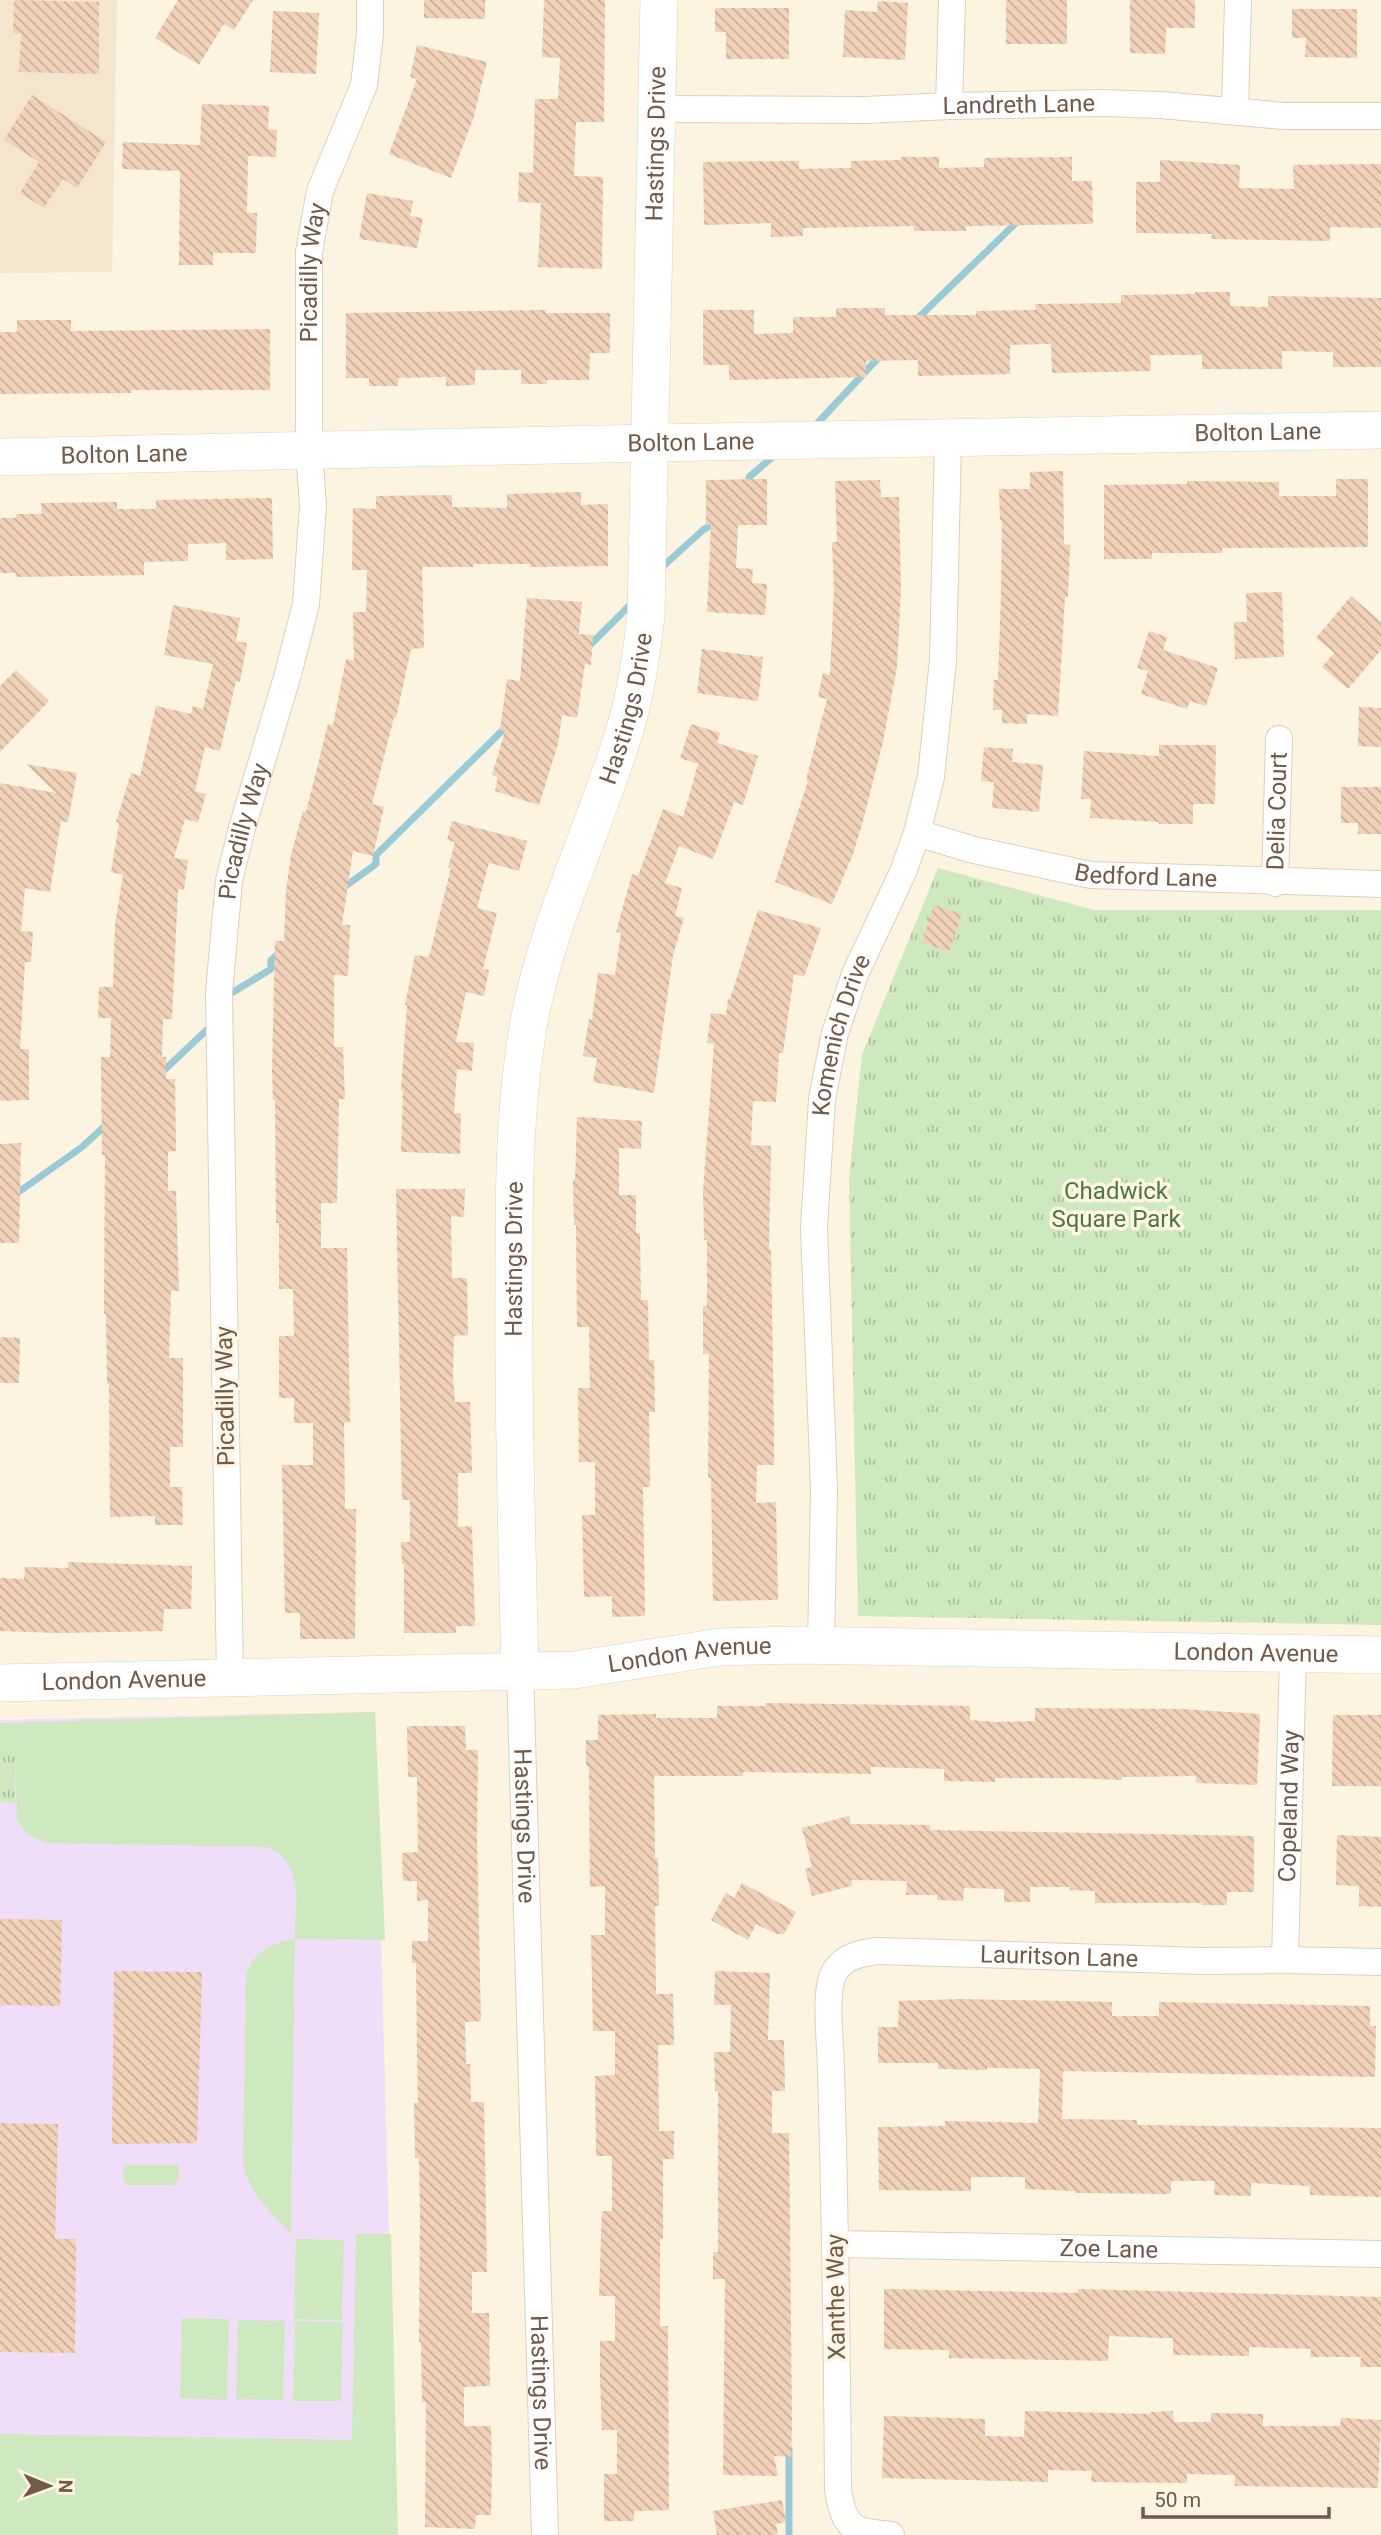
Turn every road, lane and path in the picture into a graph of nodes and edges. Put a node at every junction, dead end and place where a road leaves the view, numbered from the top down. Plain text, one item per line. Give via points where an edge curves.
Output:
1 (370, 0) edge
2 (659, 0) edge
3 (952, 0) edge
4 (1238, 0) edge
5 (949, 106) junction
6 (657, 109) junction
7 (1235, 110) junction
8 (1381, 116) edge
9 (1381, 430) edge
10 (948, 439) junction
11 (651, 443) junction
12 (309, 450) junction
13 (0, 457) edge
14 (1279, 739) dead end
15 (918, 832) junction
16 (1275, 883) junction
17 (1381, 884) edge
18 (821, 1644) junction
19 (1293, 1654) junction
20 (1381, 1655) edge
21 (520, 1670) junction
22 (230, 1679) junction
23 (0, 1683) edge
24 (1285, 1959) junction
25 (1381, 1962) edge
26 (831, 2064) joint
27 (836, 2244) junction
28 (1381, 2254) edge
29 (545, 2535) edge
30 (891, 2535) edge

1 - 12 street, Picadilly Way via 364,85 320,191 309,252
2 - 6 street, Hastings Drive
3 - 5 street
4 - 7 street
5 - 6 street, Landreth Lane
5 - 7 street, Landreth Lane via 1102,103
6 - 11 street, Hastings Drive
7 - 8 street, Landreth Lane via 1284,116
9 - 10 street, Bolton Lane
10 - 11 street, Bolton Lane
10 - 15 street, Komenich Drive via 943,660 931,776
11 - 12 street, Bolton Lane
11 - 21 street, Hastings Drive via 641,660 622,740 568,881 540,972 527,1035 514,1151
12 - 13 street, Bolton Lane
12 - 22 street, Picadilly Way via 313,506 306,604 229,881 219,992
14 - 16 street, Delia Court
15 - 16 street, Bedford Lane via 1091,875
15 - 18 street, Komenich Drive via 855,974 835,1033 822,1099 814,1228 824,1490
16 - 17 street, Bedford Lane
18 - 19 street, London Avenue
18 - 21 street, London Avenue via 720,1647 574,1670
19 - 20 street, London Avenue
19 - 24 street, Copeland Way
21 - 22 street, London Avenue
21 - 29 street, Hastings Drive
22 - 23 street, London Avenue
24 - 25 street, Lauritson Lane
24 - 26 street, Lauritson Lane via 858,1954 835,1971 828,1994
26 - 27 street, Xanthe Way
27 - 28 street, Zoe Lane
27 - 30 street, Xanthe Way via 841,2508 852,2527 861,2532

